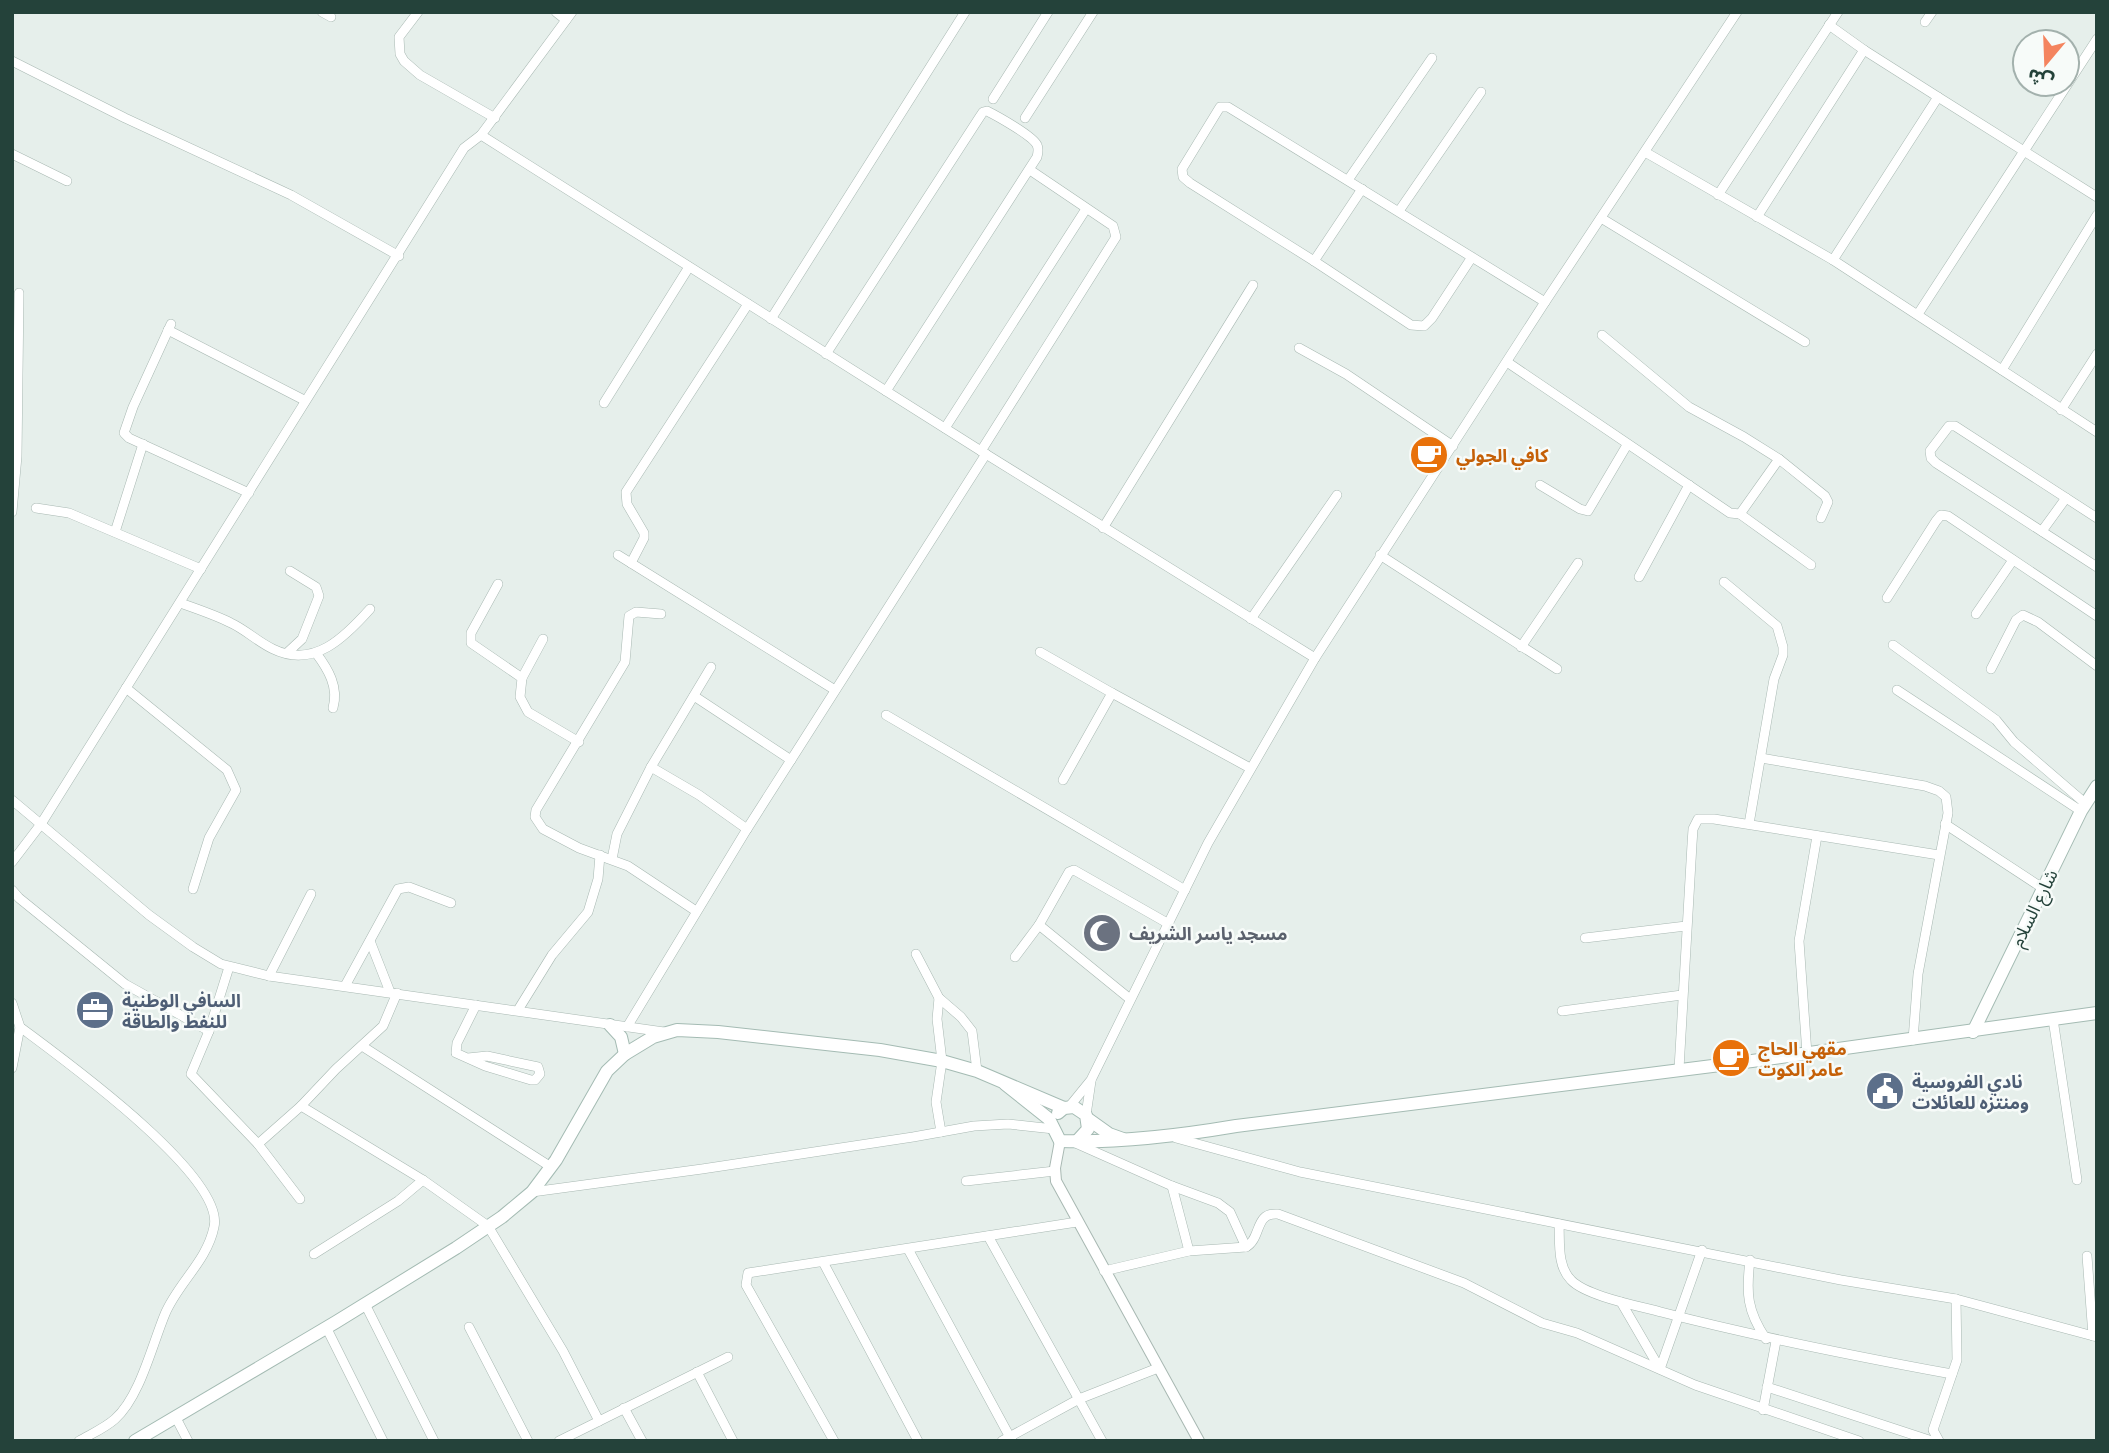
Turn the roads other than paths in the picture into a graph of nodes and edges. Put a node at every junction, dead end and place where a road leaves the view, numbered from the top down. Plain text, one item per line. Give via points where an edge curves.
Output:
1 (418, 12) edge
2 (556, 12) edge
3 (965, 12) edge
4 (1048, 12) edge
5 (1093, 12) edge
6 (1737, 12) edge
7 (1838, 12) edge
8 (1932, 12) edge
9 (569, 16) edge
10 (1925, 22) dead end
11 (1829, 25) junction
12 (2097, 39) edge
13 (1864, 50) junction
14 (1432, 58) dead end
15 (12, 61) edge
16 (1481, 92) dead end
17 (1938, 97) junction
18 (993, 99) dead end
19 (495, 118) junction
20 (1025, 118) dead end
21 (481, 135) junction
22 (2025, 150) junction
23 (1645, 152) junction
24 (12, 154) edge
25 (1030, 170) junction
26 (1348, 180) junction
27 (67, 181) dead end
28 (1363, 189) junction
29 (1718, 195) junction
30 (2097, 197) edge
31 (1086, 209) junction
32 (1399, 211) junction
33 (2097, 215) edge
34 (1757, 217) junction
35 (1601, 218) junction
36 (398, 256) junction
37 (1472, 257) junction
38 (1833, 260) junction
39 (1314, 261) junction
40 (689, 267) junction
41 (1253, 285) dead end
42 (19, 293) dead end
43 (1545, 302) junction
44 (748, 304) junction
45 (1918, 314) junction
46 (771, 320) junction
47 (1602, 335) dead end
48 (1805, 342) dead end
49 (1299, 348) dead end
50 (826, 354) junction
51 (2097, 354) edge
52 (1507, 362) junction
53 (2002, 370) junction
54 (886, 391) junction
55 (304, 400) junction
56 (604, 403) dead end
57 (2062, 410) junction
58 (945, 428) junction
59 (2097, 432) edge
60 (143, 444) junction
61 (1627, 445) junction
62 (1453, 446) junction
63 (983, 453) junction
64 (1779, 459) junction
65 (1540, 485) dead end
66 (1689, 485) junction
67 (249, 493) junction
68 (1337, 495) dead end
69 (2066, 498) junction
70 (36, 508) dead end
71 (12, 512) edge
72 (1740, 514) junction
73 (1821, 518) dead end
74 (2097, 518) edge
75 (1103, 528) junction
76 (2042, 531) junction
77 (115, 532) junction
78 (618, 555) dead end
79 (1380, 555) junction
80 (2013, 560) junction
81 (631, 563) junction
82 (1578, 563) dead end
83 (1811, 565) dead end
84 (2097, 568) edge
85 (201, 569) junction
86 (290, 571) dead end
87 (1639, 577) dead end
88 (1724, 582) dead end
89 (498, 584) dead end
90 (1887, 598) dead end
91 (180, 603) junction
92 (370, 609) dead end
93 (660, 614) dead end
94 (1976, 614) dead end
95 (2097, 616) edge
96 (1251, 619) junction
97 (543, 639) dead end
98 (1893, 645) dead end
99 (1521, 647) junction
100 (1041, 652) dead end
101 (287, 653) junction
102 (316, 653) junction
103 (1315, 658) junction
104 (2097, 666) edge
105 (711, 667) dead end
106 (1557, 669) dead end
107 (1991, 669) dead end
108 (522, 678) junction
109 (126, 688) junction
110 (835, 690) junction
111 (1897, 690) dead end
112 (1112, 693) junction
113 (694, 695) junction
114 (333, 708) dead end
115 (886, 715) dead end
116 (579, 742) junction
117 (1761, 758) junction
118 (791, 760) junction
119 (651, 767) junction
120 (1250, 768) junction
121 (1063, 780) dead end
122 (2096, 790) edge
123 (12, 800) edge
124 (2084, 808) junction
125 (41, 824) junction
126 (1749, 824) junction
127 (1945, 824) junction
128 (747, 829) junction
129 (1817, 836) junction
130 (600, 855) junction
131 (1939, 855) junction
132 (612, 859) junction
133 (12, 862) edge
134 (193, 889) dead end
135 (2044, 889) junction
136 (12, 890) edge
137 (1185, 890) junction
138 (311, 894) dead end
139 (451, 903) dead end
140 (696, 911) junction
141 (1169, 924) junction
142 (1038, 925) junction
143 (1686, 926) junction
144 (1585, 938) dead end
145 (370, 941) junction
146 (916, 954) dead end
147 (1015, 957) dead end
148 (229, 967) junction
149 (269, 976) junction
150 (345, 986) junction
151 (394, 992) junction
152 (1682, 995) junction
153 (939, 998) junction
154 (1130, 999) junction
155 (12, 1003) edge
156 (477, 1005) junction
157 (518, 1010) junction
158 (1562, 1011) dead end
159 (2097, 1013) edge
160 (2053, 1019) junction
161 (610, 1025) junction
162 (20, 1027) junction
163 (626, 1027) junction
164 (209, 1031) junction
165 (666, 1032) junction
166 (1973, 1032) junction
167 (1913, 1040) junction
168 (362, 1046) junction
169 (625, 1054) junction
170 (1807, 1054) junction
171 (468, 1058) junction
172 (942, 1060) junction
173 (12, 1068) edge
174 (1679, 1069) junction
175 (977, 1071) junction
176 (1091, 1080) junction
177 (1005, 1084) junction
178 (301, 1106) junction
179 (1066, 1107) junction
180 (1087, 1117) junction
181 (941, 1132) junction
182 (1064, 1135) junction
183 (1172, 1137) junction
184 (1130, 1141) junction
185 (258, 1144) junction
186 (551, 1167) junction
187 (1055, 1171) junction
188 (423, 1180) junction
189 (2077, 1180) dead end
190 (966, 1181) dead end
191 (1172, 1186) junction
192 (532, 1192) junction
193 (300, 1199) dead end
194 (1077, 1222) junction
195 (1559, 1224) junction
196 (488, 1226) junction
197 (988, 1236) junction
198 (1246, 1247) junction
199 (908, 1249) junction
200 (1189, 1251) junction
201 (1702, 1251) junction
202 (314, 1254) dead end
203 (2087, 1256) dead end
204 (1749, 1260) junction
205 (822, 1262) junction
206 (1104, 1271) junction
207 (1956, 1299) junction
208 (1621, 1302) junction
209 (365, 1304) junction
210 (1679, 1317) junction
211 (326, 1327) junction
212 (469, 1327) dead end
213 (2095, 1337) edge
214 (1771, 1340) junction
215 (728, 1357) dead end
216 (1158, 1368) junction
217 (1660, 1369) junction
218 (697, 1372) junction
219 (1952, 1374) junction
220 (1767, 1387) junction
221 (1079, 1399) junction
222 (624, 1408) junction
223 (1763, 1410) junction
224 (175, 1416) junction
225 (599, 1421) junction
226 (1008, 1439) edge
227 (79, 1441) edge
228 (135, 1441) edge
229 (188, 1441) edge
230 (383, 1441) edge
231 (434, 1441) edge
232 (527, 1441) edge
233 (559, 1441) edge
234 (642, 1441) edge
235 (733, 1441) edge
236 (834, 1441) edge
237 (918, 1441) edge
238 (1102, 1441) edge
239 (1199, 1441) edge
240 (1859, 1441) edge
241 (1932, 1441) edge
242 (1939, 1441) edge

1 - 19 street via 399,37 404,61
2 - 9 street
3 - 46 street
4 - 18 street
5 - 20 street
6 - 23 street
7 - 11 street
8 - 10 street
9 - 19 street
11 - 13 street
11 - 29 street
12 - 22 street
13 - 17 street
13 - 34 street
14 - 26 street
15 - 36 street via 291,195
16 - 32 street
17 - 22 street
17 - 38 street
19 - 21 street
21 - 36 street via 464,148
21 - 40 street
22 - 30 street
22 - 45 street
23 - 29 street
23 - 35 street
24 - 27 street
25 - 31 street
25 - 50 street via 1037,144 997,116 983,112
25 - 54 street
26 - 28 street
26 - 39 street via 1228,107 1220,107 1184,162 1183,177 1190,183
28 - 32 street
28 - 39 street
29 - 34 street
31 - 58 street
31 - 63 street via 1113,226 1114,242
32 - 37 street
33 - 53 street
34 - 38 street
35 - 43 street
35 - 48 street
36 - 55 street
37 - 39 street via 1432,318 1416,327
37 - 43 street
38 - 45 street
40 - 44 street
40 - 56 street
41 - 75 street
42 - 71 street
43 - 52 street
44 - 46 street
44 - 81 street via 626,492 627,504 644,533
45 - 53 street
46 - 50 street
47 - 64 street via 1689,407
49 - 62 street
50 - 54 street
51 - 57 street
52 - 61 street
52 - 62 street
53 - 57 street
54 - 58 street
55 - 60 street via 170,327 124,430
55 - 67 street
57 - 59 street
58 - 63 street
60 - 67 street
60 - 77 street
61 - 65 street via 1588,511
61 - 66 street
62 - 79 street
63 - 75 street
63 - 110 street
64 - 72 street
64 - 73 street via 1825,496 1828,502
66 - 72 street via 1730,513
66 - 87 street
67 - 85 street
68 - 96 street
69 - 74 street
69 - 76 street
69 - 76 street via 1955,426 1949,426 1932,446 1931,458 1936,463
70 - 77 street via 69,513
72 - 83 street
75 - 96 street
76 - 84 street
77 - 85 street
78 - 81 street
79 - 99 street
79 - 103 street
80 - 90 street via 1941,515
80 - 94 street
80 - 95 street
81 - 110 street
82 - 99 street
85 - 91 street
86 - 101 street via 316,587 319,596 302,639
88 - 117 street via 1777,626 1783,647
89 - 108 street via 470,639
91 - 101 street via 231,622 274,650
91 - 109 street
92 - 102 street via 347,635
93 - 116 street via 636,612 629,616 625,662
96 - 103 street
97 - 108 street
98 - 124 street via 1983,709
99 - 106 street
100 - 112 street
101 - 102 street
102 - 114 street via 334,687
103 - 120 street
104 - 107 street via 2022,615
105 - 113 street
108 - 116 street via 520,697 528,712
109 - 125 street
109 - 134 street via 227,770 236,790 209,838
110 - 118 street
111 - 124 street
112 - 120 street
112 - 121 street
113 - 118 street
113 - 119 street
115 - 137 street
116 - 130 street via 535,817 543,829
117 - 126 street
117 - 127 street via 1932,788 1947,801
118 - 128 street
119 - 128 street
119 - 132 street via 618,834
120 - 137 street
122 - 124 main road, شارع السلام
123 - 125 street
124 - 135 main road, شارع السلام
125 - 133 street
125 - 148 street via 149,915
126 - 129 street
126 - 143 street via 1705,818 1694,824
127 - 131 street
127 - 135 street
128 - 140 street
129 - 131 street
129 - 170 street via 1799,941
130 - 132 street
130 - 157 street via 588,912 552,955
131 - 167 street
132 - 140 street
135 - 166 main road, شارع السلام
136 - 164 street via 125,984
137 - 141 street
138 - 149 street
139 - 145 street via 401,887
140 - 163 street
141 - 142 street via 1074,870
141 - 154 street
142 - 147 street
142 - 154 street
143 - 144 street
143 - 152 street
145 - 150 street
145 - 151 street
146 - 153 street
148 - 149 street
148 - 164 street
149 - 150 street
150 - 151 street
151 - 156 street
151 - 168 street via 383,1026
152 - 158 street
152 - 174 street
153 - 172 street
153 - 175 street via 972,1031
154 - 176 street
155 - 162 street
156 - 157 street
156 - 171 street via 455,1049
157 - 161 street
159 - 160 main road
160 - 166 main road
160 - 189 street
161 - 163 street
161 - 169 main road via 621,1037
162 - 173 street
162 - 227 street via 131,1114 202,1185 215,1211 205,1253 166,1312 145,1370 123,1411
163 - 165 street
164 - 185 street via 192,1077
165 - 169 main road
165 - 172 main road via 731,1033
166 - 167 main road
167 - 170 main road
168 - 178 street
168 - 186 street
169 - 186 main road via 601,1081
170 - 174 main road
171 - 171 street via 487,1056 538,1067 540,1074 531,1080
172 - 175 main road
172 - 181 street via 936,1102
174 - 183 main road
175 - 177 main road
176 - 179 street
176 - 180 street
177 - 179 main road
177 - 182 main road via 1036,1106
178 - 185 street
178 - 188 street
179 - 180 main road via 1079,1108
179 - 182 main road via 1056,1114
180 - 182 main road via 1086,1134
180 - 184 main road via 1109,1135
181 - 182 street via 997,1124
181 - 192 street
182 - 184 main road via 1110,1143
182 - 187 street
182 - 191 street
183 - 184 main road
183 - 195 street via 1300,1172
185 - 193 street
186 - 192 main road
187 - 190 street
187 - 194 street
188 - 196 street
188 - 202 street
191 - 198 street via 1230,1212
191 - 200 street
192 - 196 main road
194 - 197 street
194 - 206 street
195 - 201 street
195 - 208 street via 1562,1267 1572,1281
196 - 209 main road
196 - 225 street
197 - 199 street
197 - 221 street
198 - 200 street
198 - 217 street via 1252,1244 1265,1216 1294,1219 1464,1283 1542,1323
199 - 205 street
199 - 226 street
200 - 206 street
201 - 204 street
201 - 210 street
203 - 213 street
204 - 207 street
204 - 214 street via 1748,1303 1754,1321
205 - 236 street via 748,1273 746,1285
205 - 237 street
206 - 216 street
207 - 213 street
207 - 219 street via 1957,1360
208 - 210 street
208 - 217 street
209 - 211 main road
209 - 231 street
210 - 214 street
210 - 217 street
211 - 224 main road
211 - 230 street
212 - 232 street
214 - 219 street
214 - 220 street
215 - 218 street
216 - 221 street
216 - 239 street
217 - 223 street
218 - 222 street
218 - 235 street
219 - 242 street via 1934,1430
220 - 223 street
220 - 241 street
221 - 226 street
221 - 238 street
222 - 225 street
222 - 234 street
223 - 240 street
224 - 228 main road
224 - 229 street
225 - 233 street

